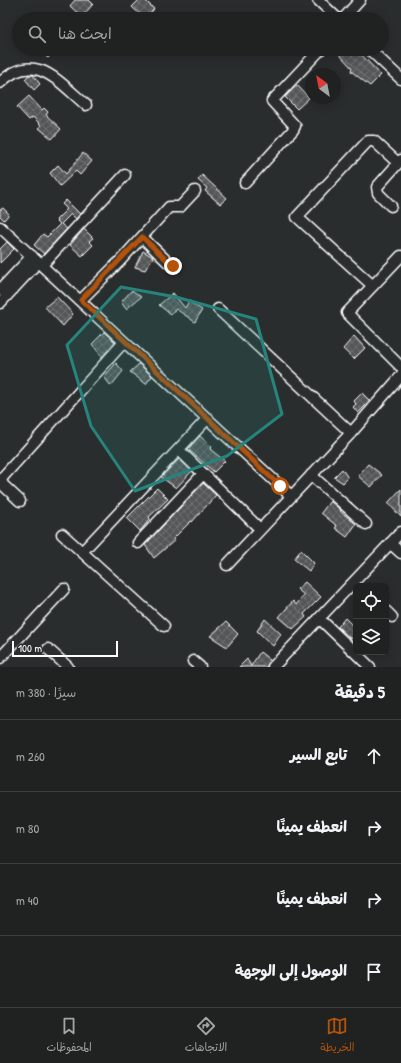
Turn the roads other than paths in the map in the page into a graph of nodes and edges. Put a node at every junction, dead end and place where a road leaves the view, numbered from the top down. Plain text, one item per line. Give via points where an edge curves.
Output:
1 (318, 0) edge
2 (360, 0) edge
3 (331, 12) edge
4 (349, 12) edge
5 (314, 56) edge
6 (377, 56) edge
7 (401, 78) edge
8 (0, 83) edge
9 (86, 105) dead end
10 (399, 161) edge
11 (125, 175) dead end
12 (245, 183) dead end
13 (195, 191) dead end
14 (391, 206) dead end
15 (0, 226) edge
16 (142, 237) junction
17 (401, 256) edge
18 (37, 261) junction
19 (173, 266) dead end
20 (373, 286) junction
21 (0, 290) edge
22 (81, 300) junction
23 (0, 303) edge
24 (218, 309) dead end
25 (124, 342) junction
26 (401, 367) edge
27 (401, 376) edge
28 (208, 418) junction
29 (352, 433) junction
30 (179, 450) junction
31 (204, 474) junction
32 (311, 475) junction
33 (291, 496) junction
34 (20, 501) dead end
35 (366, 524) dead end
36 (260, 529) junction
37 (401, 532) edge
38 (62, 534) dead end
39 (138, 542) dead end
40 (390, 544) junction
41 (82, 552) junction
42 (401, 553) edge
43 (226, 565) dead end
44 (357, 583) edge
45 (353, 587) edge
46 (64, 589) dead end
47 (319, 618) junction
48 (164, 626) dead end
49 (48, 649) dead end
50 (0, 658) edge
51 (275, 666) edge
52 (68, 667) edge
53 (370, 667) edge

1 - 3 street
2 - 4 street
5 - 12 street via 272,101 295,126 293,130
6 - 7 street
8 - 9 street via 14,72 40,69
10 - 14 street via 377,187 378,193
10 - 20 street via 374,141 368,141 297,217
11 - 18 street
13 - 16 street via 180,207 169,207
15 - 18 street
16 - 19 street
16 - 22 street
17 - 20 street
18 - 21 street
18 - 22 street
18 - 23 street
20 - 26 street via 347,313
22 - 25 street
24 - 29 street
25 - 28 street
25 - 34 street via 1,478 3,485
27 - 29 street
28 - 30 street
28 - 33 street
29 - 32 street
30 - 31 street
30 - 41 street
31 - 36 street
31 - 39 street
32 - 33 street
32 - 35 street
33 - 36 street
36 - 43 street
37 - 40 street
38 - 41 street
40 - 42 street
40 - 44 street
41 - 48 street
45 - 47 street
46 - 50 street
47 - 51 street
47 - 53 street
49 - 52 street

